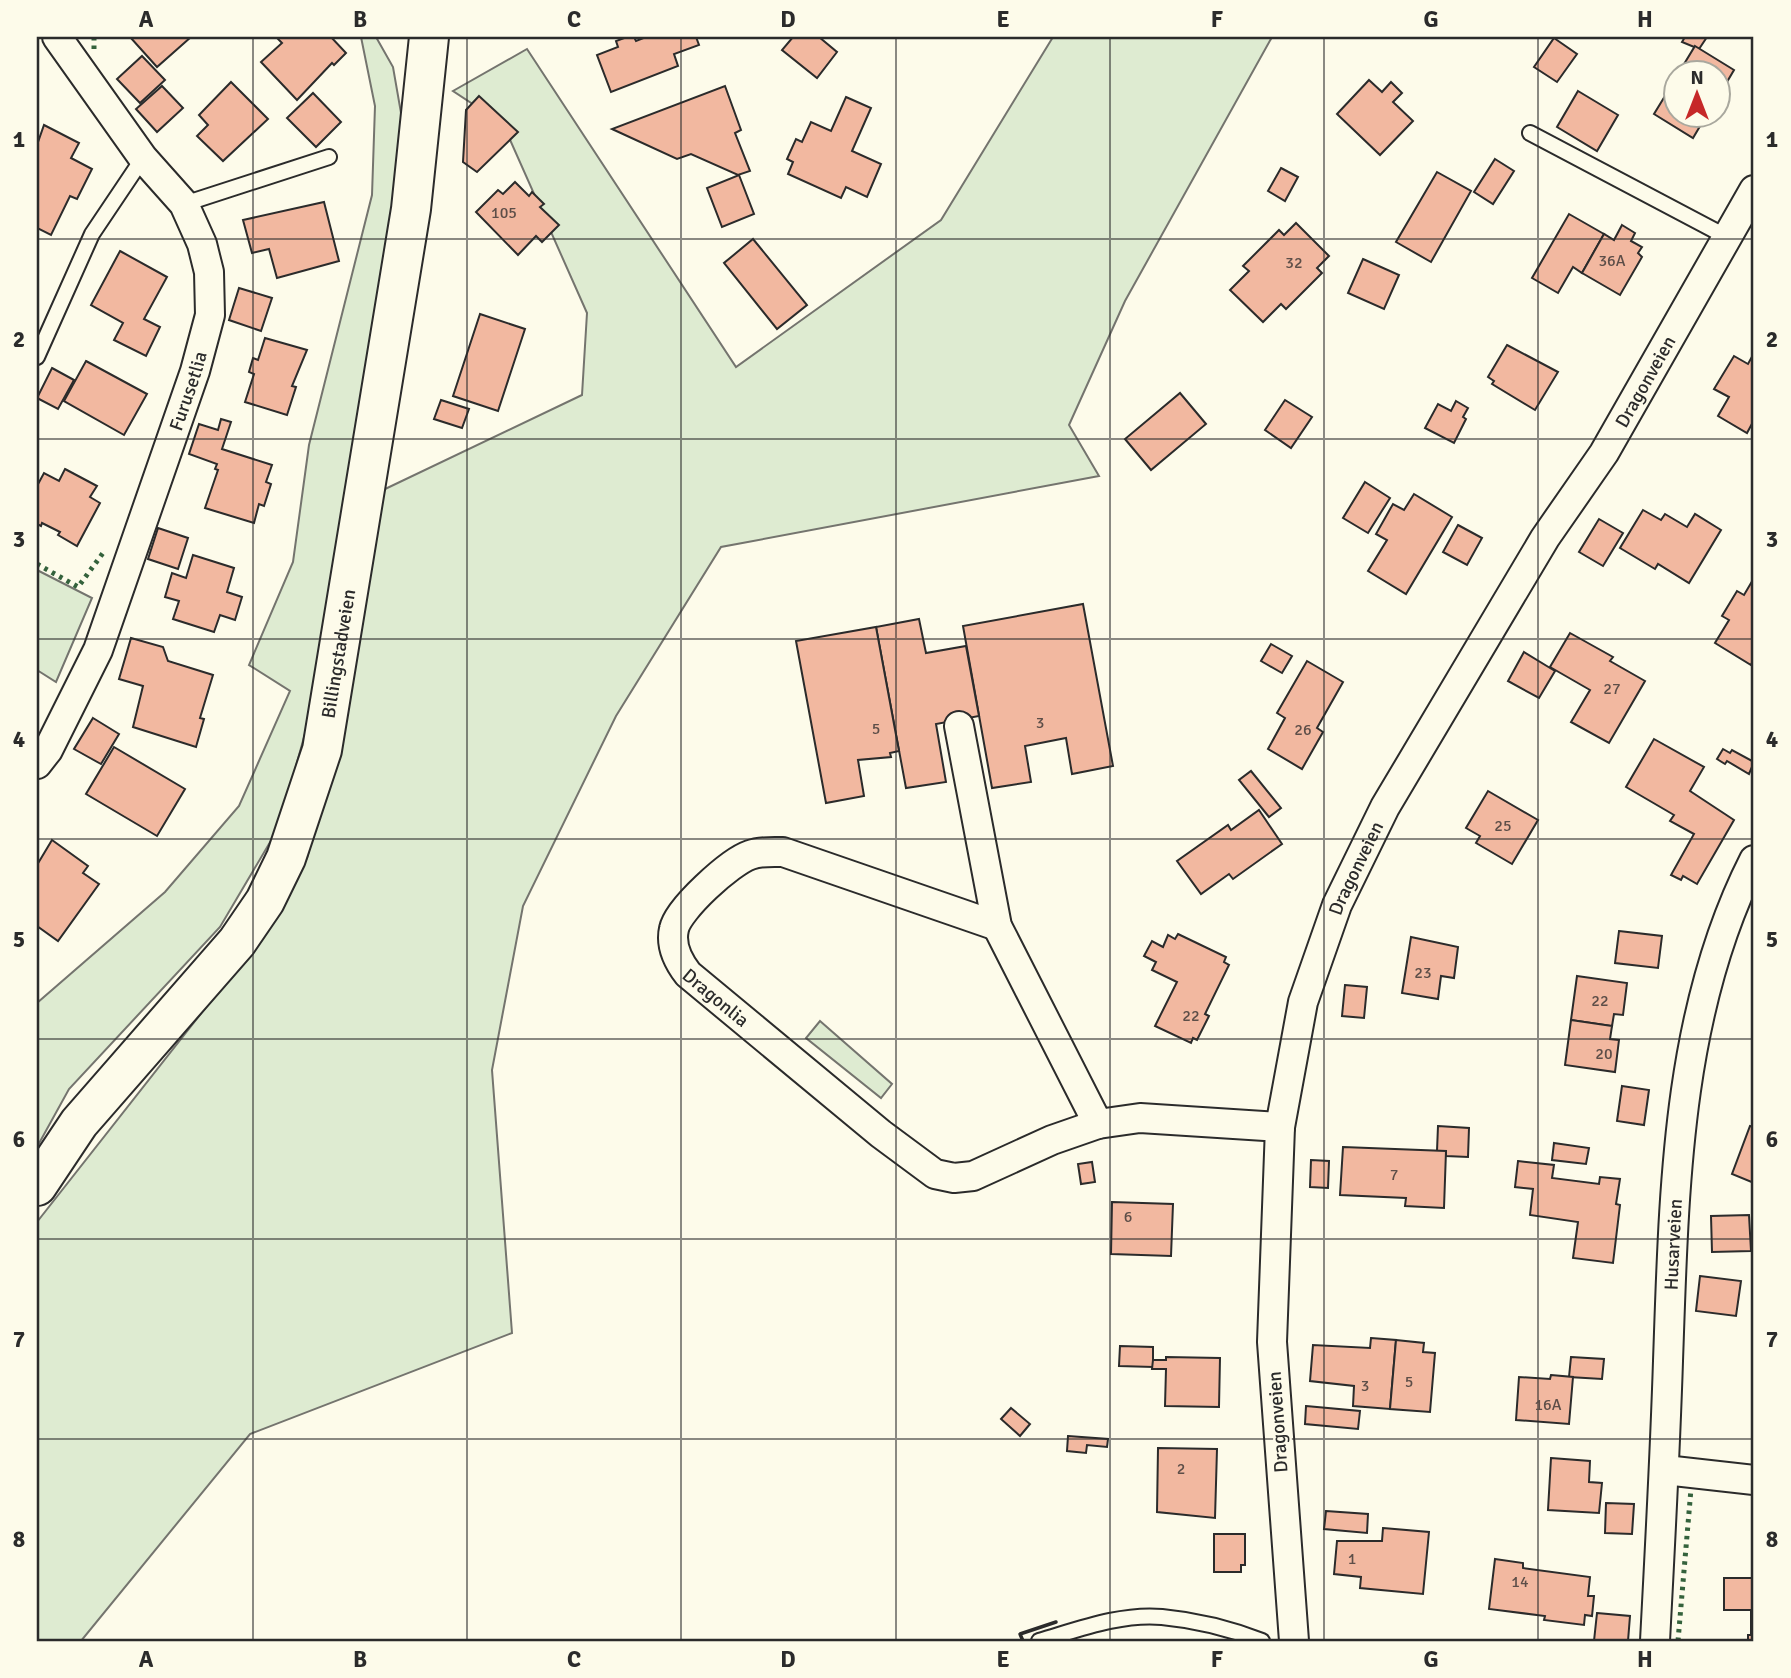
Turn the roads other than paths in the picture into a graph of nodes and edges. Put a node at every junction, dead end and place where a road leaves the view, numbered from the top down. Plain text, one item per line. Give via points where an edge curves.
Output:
1 (43, 37) edge
2 (57, 37) edge
3 (429, 37) edge
4 (37, 45) edge
5 (1530, 133) dead end
6 (330, 157) dead end
7 (143, 158) junction
8 (1754, 190) edge
9 (184, 204) junction
10 (1727, 237) junction
11 (37, 357) edge
12 (959, 726) dead end
13 (37, 764) edge
14 (1754, 860) edge
15 (996, 926) junction
16 (1098, 1124) junction
17 (1280, 1127) junction
18 (37, 1186) edge
19 (1665, 1470) junction
20 (1754, 1480) edge
21 (1039, 1641) edge
22 (1262, 1641) edge
23 (1294, 1641) edge
24 (1655, 1641) edge

1 - 4 street
2 - 7 street, Furusetlia
3 - 18 main road, Billingstadveien via 403,262 322,750 307,800 265,901 237,942 79,1123
5 - 10 lane
6 - 9 lane
7 - 9 street, Furusetlia
7 - 11 lane via 92,234
8 - 10 street, Dragonveien
9 - 13 street, Furusetlia via 209,272 210,315 195,371 98,650
10 - 17 street, Dragonveien via 1604,453 1545,538 1385,807 1337,905 1303,1002
12 - 15 street
14 - 19 street, Husarveien via 1716,949 1696,1037 1674,1182
15 - 16 street
15 - 16 street, Dragonlia via 783,852 761,852 733,865 680,913 673,945 688,975 935,1174 972,1175
16 - 17 street, Dragonlia via 1140,1118
17 - 23 street, Dragonveien via 1272,1342
19 - 20 street
19 - 24 street, Husarveien
21 - 22 lane via 1103,1623 1160,1617

